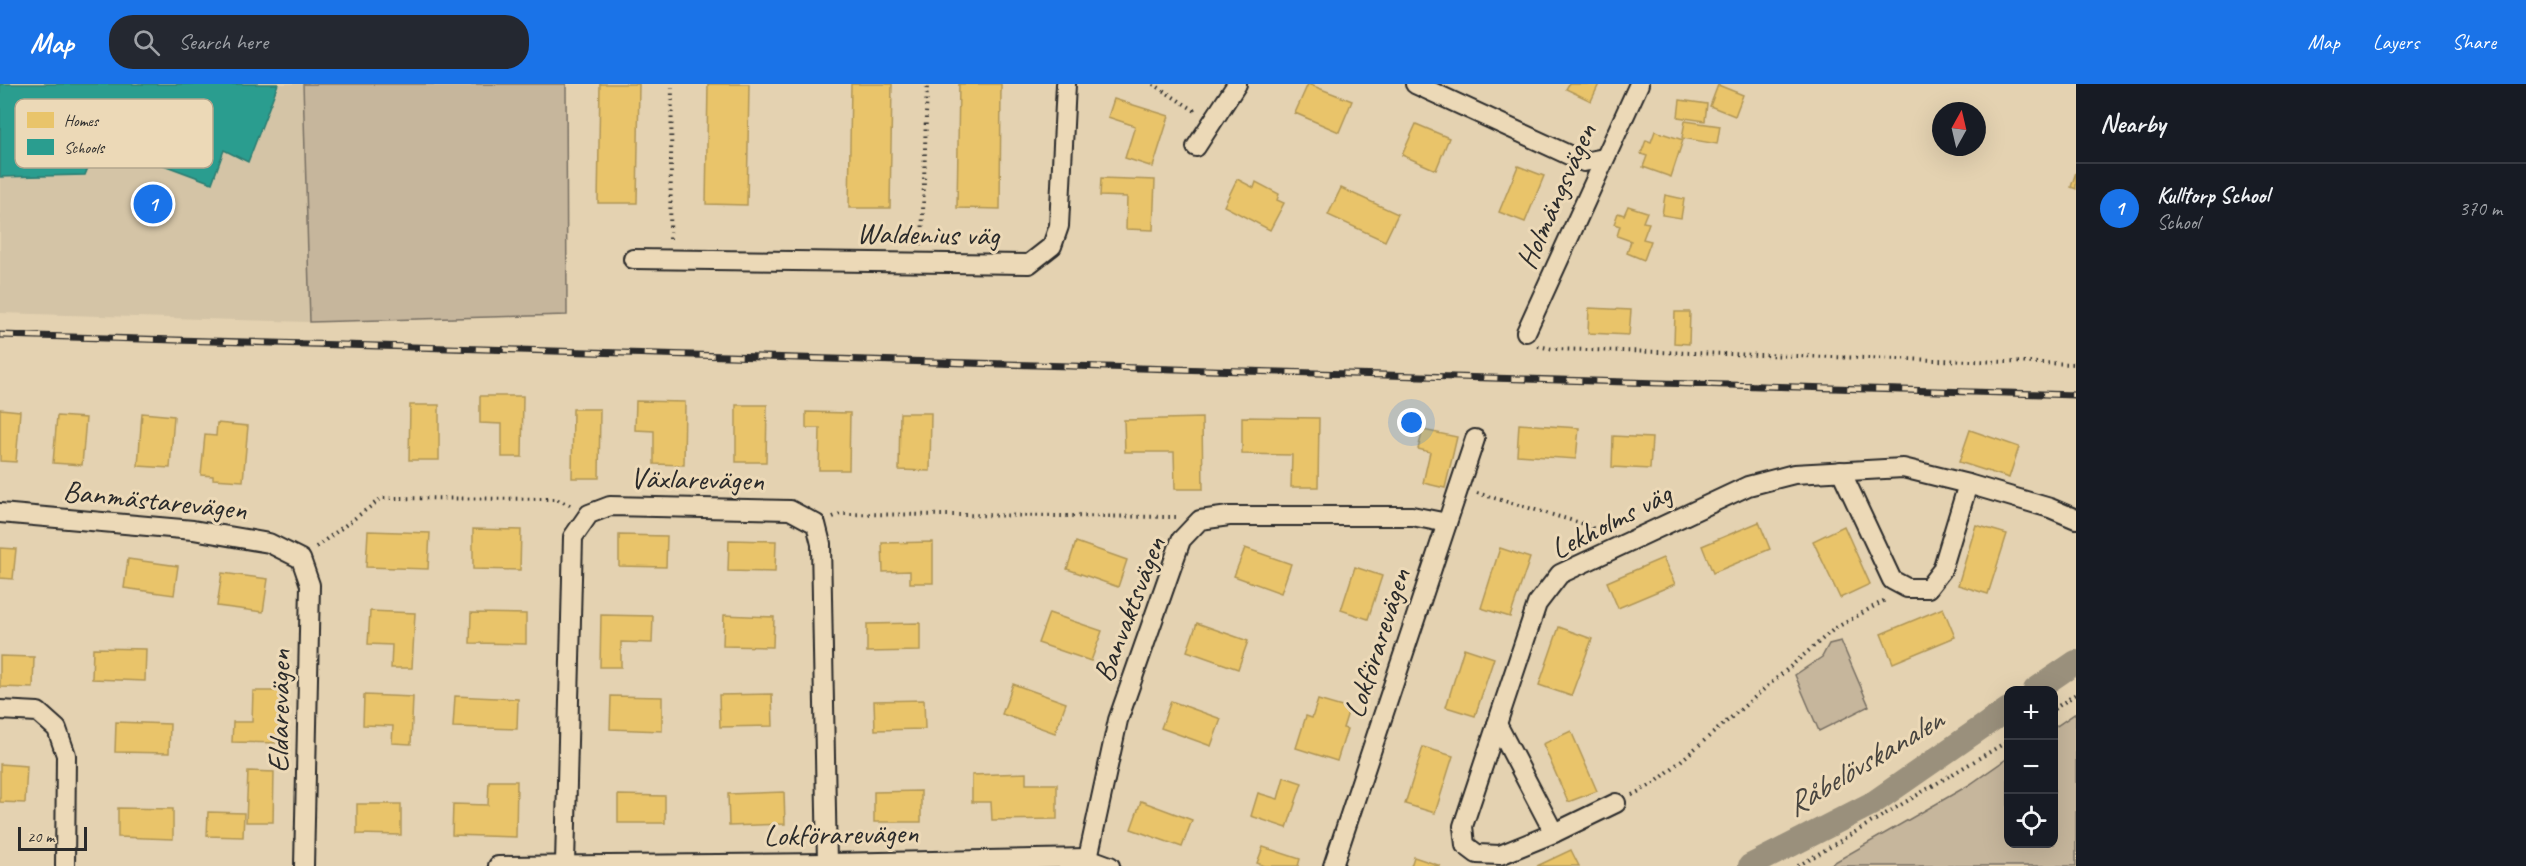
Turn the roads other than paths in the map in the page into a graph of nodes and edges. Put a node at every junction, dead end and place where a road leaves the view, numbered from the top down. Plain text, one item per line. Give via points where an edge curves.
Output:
1 (1066, 84) edge
2 (1237, 84) edge
3 (1415, 84) edge
4 (1639, 84) edge
5 (1196, 147) dead end
6 (1604, 158) junction
7 (633, 260) dead end
8 (1526, 332) road end
9 (1475, 439) dead end
10 (1840, 471) junction
11 (1968, 484) junction
12 (0, 513) edge
13 (2076, 519) edge
14 (1447, 523) junction
15 (301, 559) joint
16 (0, 710) edge
17 (1497, 724) junction
18 (1616, 803) road end
19 (1554, 833) junction
20 (1088, 858) junction
21 (827, 863) junction
22 (565, 864) junction
23 (65, 866) edge
24 (304, 866) edge
25 (498, 866) edge
26 (1110, 866) edge
27 (1333, 866) edge

1 - 7 street, Waldenius väg via 1059,226 1053,246 1029,264
2 - 5 street
3 - 6 street via 1584,162
4 - 6 street, Holmängsvägen
6 - 8 street, Holmängsvägen
9 - 14 street, Lokförarevägen
10 - 11 street, Lekholms väg via 1903,468
10 - 11 street via 1892,580 1907,588 1928,588 1942,570
10 - 17 street, Lekholms väg via 1794,474 1748,486 1560,574 1537,604
11 - 13 street, Lekholms väg
12 - 15 street, Banmästarevägen via 193,530 269,543
14 - 20 street, Banvaktsvägen via 1412,516 1229,516 1200,520 1181,540 1118,720
14 - 27 street, Lokförarevägen
15 - 24 street, Eldarevägen via 310,585
16 - 23 street via 38,712 57,729 66,755
17 - 19 street
17 - 19 street, Lekholms väg via 1463,826 1465,845 1477,854 1500,855
18 - 19 street, Lekholms väg
20 - 21 street, Lokförarevägen
20 - 26 street, Lokförarevägen
21 - 22 street, Lokförarevägen
21 - 22 street, Växlarevägen via 821,544 816,524 790,510 610,506 589,514 573,537
22 - 25 street, Lokförarevägen

